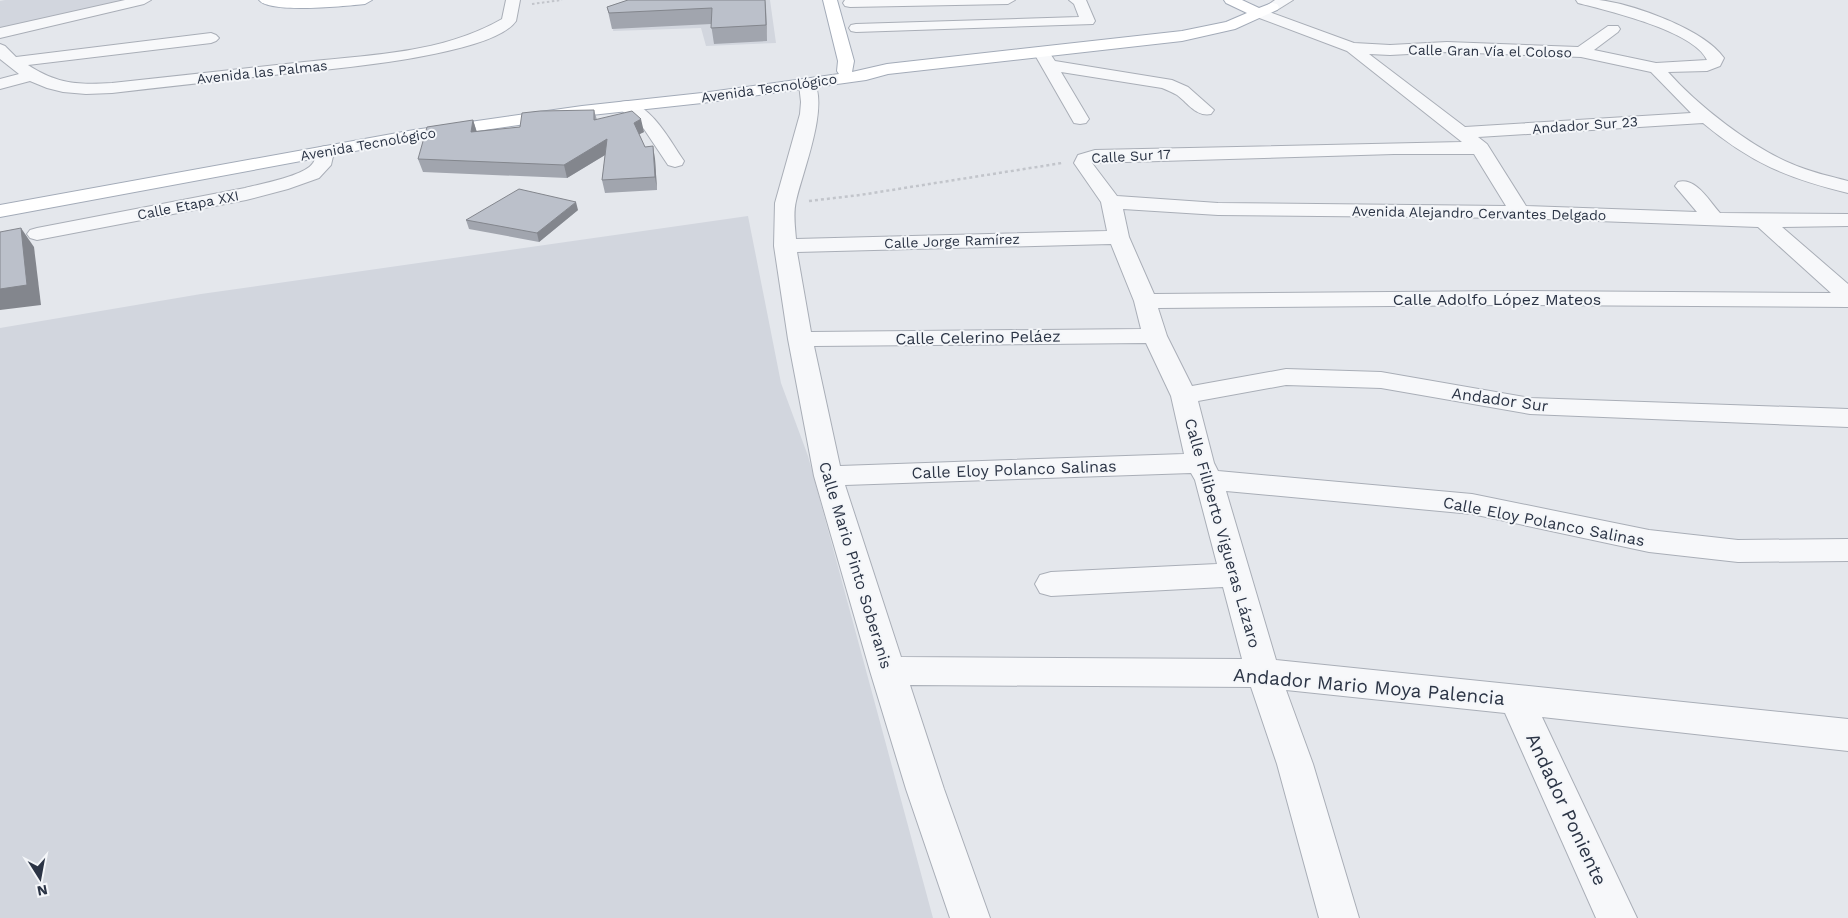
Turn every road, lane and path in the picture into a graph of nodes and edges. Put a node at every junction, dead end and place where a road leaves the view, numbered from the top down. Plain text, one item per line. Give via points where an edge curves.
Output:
1 (144, 0) edge
2 (266, 0) edge
3 (365, 0) edge
4 (562, 0) edge
5 (830, 0) edge
6 (1008, 0) edge
7 (1076, 0) edge
8 (1232, 0) edge
9 (1286, 0) edge
10 (1583, 0) edge
11 (850, 2) edge
12 (512, 3) edge
13 (1261, 7) edge
14 (56, 20) junction
15 (856, 28) junction
16 (70, 29) dead end
17 (1613, 30) dead end
18 (0, 33) edge
19 (211, 38) dead end
20 (859, 44) dead end
21 (1352, 48) junction
22 (1581, 52) junction
23 (4, 56) edge
24 (1044, 58) junction
25 (1656, 68) junction
26 (857, 71) junction
27 (32, 76) junction
28 (807, 84) junction
29 (1, 91) edge
30 (627, 106) junction
31 (1205, 110) dead end
32 (1708, 117) junction
33 (1080, 119) dead end
34 (1463, 133) junction
35 (1480, 148) junction
36 (325, 152) junction
37 (1085, 159) junction
38 (675, 161) dead end
39 (1685, 186) dead end
40 (1848, 186) edge
41 (0, 198) edge
42 (1111, 202) junction
43 (785, 203) junction
44 (0, 211) edge
45 (1520, 212) junction
46 (1715, 220) junction
47 (1848, 220) edge
48 (1763, 221) junction
49 (37, 234) dead end
50 (1119, 237) junction
51 (786, 246) junction
52 (1848, 296) edge
53 (1848, 300) edge
54 (1146, 301) junction
55 (1155, 336) junction
56 (800, 339) junction
57 (1184, 396) junction
58 (1848, 418) edge
59 (1205, 471) junction
60 (828, 476) junction
61 (1848, 550) edge
62 (1236, 575) junction
63 (1051, 584) dead end
64 (887, 671) junction
65 (1263, 673) junction
66 (1516, 700) junction
67 (1848, 735) edge
68 (970, 918) edge
69 (1339, 918) edge
70 (1617, 918) edge

1 - 14 street
2 - 3 main road via 303,4
4 - 12 path
5 - 26 main road via 846,61
6 - 11 street
7 - 15 street via 1088,21
8 - 13 main road
9 - 13 street
10 - 25 street, Calle Gran Vía el Coloso via 1665,25 1693,38 1716,58 1707,66
11 - 15 main road
12 - 27 street, Avenida las Palmas via 509,21 494,31 433,50 388,58 85,90 63,88
13 - 21 street
13 - 24 main road, Avenida Tecnológico via 1230,26
14 - 16 street
14 - 18 street
15 - 20 main road
17 - 22 street
19 - 23 street
21 - 22 street, Calle Gran Vía el Coloso via 1456,47
21 - 34 street
22 - 25 street, Calle Gran Vía el Coloso
23 - 27 street, Avenida las Palmas
24 - 26 main road, Avenida Tecnológico
24 - 31 street via 1166,84 1182,91
24 - 33 street
25 - 32 street
26 - 28 main road, Avenida Tecnológico
26 - 41 main road, Avenida Tecnológico via 580,101
27 - 29 street
28 - 30 main road, Avenida Tecnológico
28 - 43 street, Calle Mario Pinto Soberanis via 809,114
30 - 36 main road, Avenida Tecnológico via 414,135
30 - 38 street via 651,125
32 - 34 street, Andador Sur 23
32 - 40 street via 1779,166
34 - 35 street
35 - 37 street, Calle Sur 17 via 1095,156
35 - 45 street
36 - 44 main road, Avenida Tecnológico
36 - 49 street, Calle Etapa XXI via 322,165 312,174 281,185
37 - 42 street, Calle Filiberto Vigueras Lázaro via 1083,163
37 - 43 path, Calle Sur 17 via 860,195
39 - 46 street
42 - 45 street, Avenida Alejandro Cervantes Delgado via 1218,209
42 - 50 street, Calle Filiberto Vigueras Lázaro
43 - 51 street, Calle Mario Pinto Soberanis
45 - 46 street, Avenida Alejandro Cervantes Delgado
46 - 48 street, Avenida Alejandro Cervantes Delgado
47 - 48 street, Avenida Alejandro Cervantes Delgado
48 - 52 street
50 - 51 street, Calle Jorge Ramírez
50 - 54 street, Calle Filiberto Vigueras Lázaro
51 - 56 street, Calle Mario Pinto Soberanis
53 - 54 street, Calle Adolfo López Mateos
54 - 55 street, Calle Filiberto Vigueras Lázaro
55 - 56 street, Calle Celerino Peláez
55 - 57 street, Calle Filiberto Vigueras Lázaro
56 - 60 street, Calle Mario Pinto Soberanis
57 - 58 street, Andador Sur via 1286,377 1382,380 1530,406
57 - 59 street, Calle Filiberto Vigueras Lázaro
59 - 60 street, Calle Eloy Polanco Salinas
59 - 61 street, Calle Eloy Polanco Salinas via 1472,504 1649,541 1738,551
59 - 62 street, Calle Filiberto Vigueras Lázaro
60 - 64 street, Calle Mario Pinto Soberanis
62 - 63 street
62 - 65 street, Calle Filiberto Vigueras Lázaro
64 - 65 street, Andador Mario Moya Palencia
64 - 68 street, Calle Mario Pinto Soberanis
65 - 66 street, Andador Mario Moya Palencia
65 - 69 street, Calle Filiberto Vigueras Lázaro via 1295,764
66 - 67 street, Andador Mario Moya Palencia
66 - 70 street, Andador Poniente

